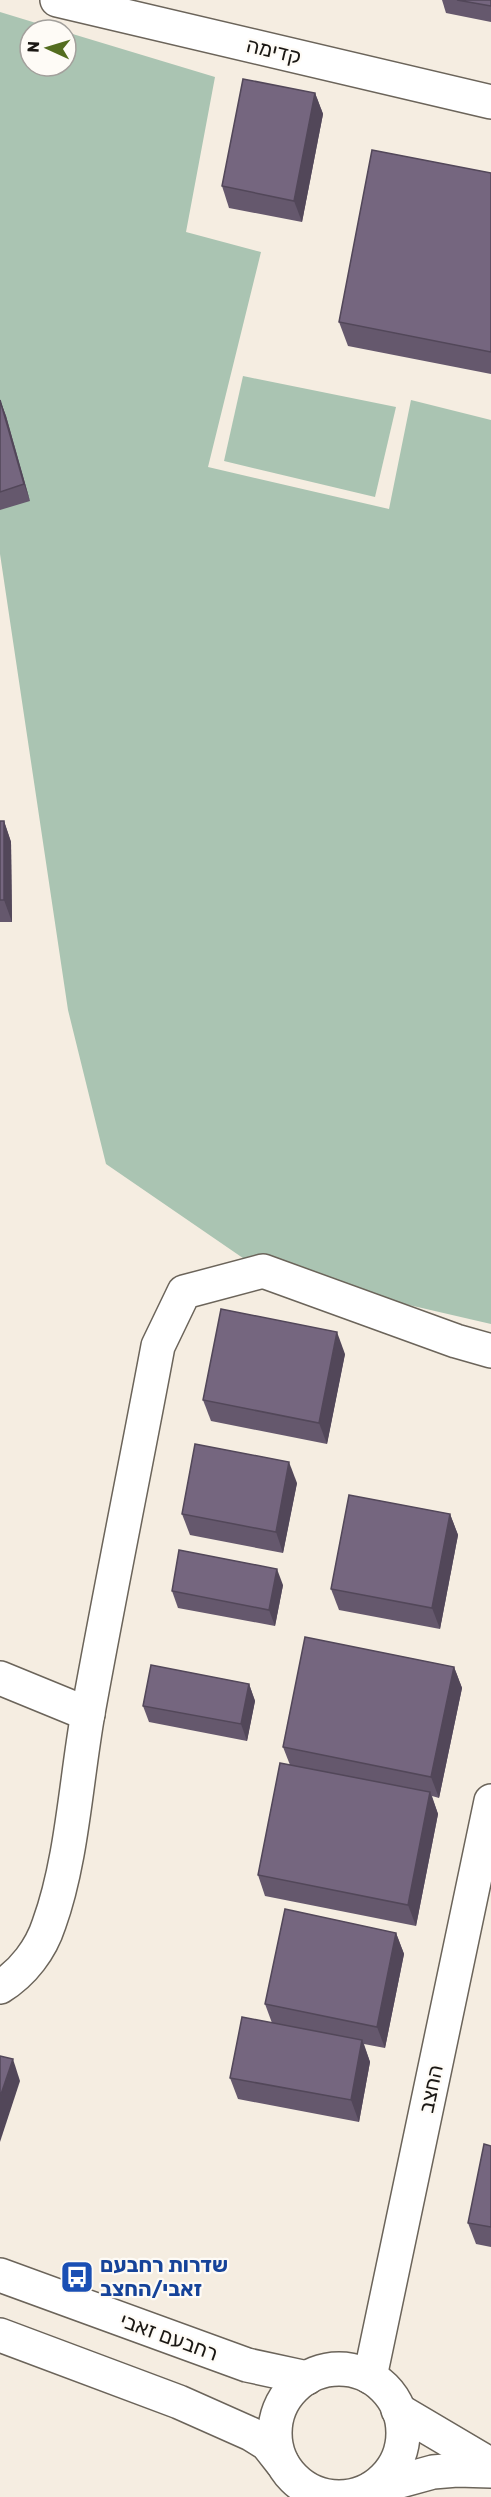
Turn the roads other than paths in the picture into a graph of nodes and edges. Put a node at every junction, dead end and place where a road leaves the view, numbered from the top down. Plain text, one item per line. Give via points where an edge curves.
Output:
1 (57, 0) edge
2 (491, 102) edge
3 (456, 1341) junction
4 (491, 1351) edge
5 (491, 1368) edge
6 (0, 1678) edge
7 (88, 1714) junction
8 (491, 1801) edge
9 (0, 1987) edge
10 (0, 2275) edge
11 (0, 2335) edge
12 (370, 2377) junction
13 (307, 2378) junction
14 (398, 2410) junction
15 (282, 2463) junction
16 (491, 2465) edge
17 (491, 2471) edge
18 (370, 2489) junction

1 - 2 street, קדימה
3 - 4 street
3 - 5 street
3 - 7 street via 264,1270 184,1292 158,1346
6 - 7 street
7 - 9 street via 61,1882 49,1926 31,1959
8 - 12 street, החצב
10 - 13 street, רחבעם זאבי via 247,2365
11 - 15 street via 179,2402 251,2434 267,2444
12 - 13 street via 337,2368
12 - 14 street via 393,2398
13 - 15 street via 282,2402 275,2444
14 - 16 street
14 - 18 street via 403,2441 397,2460 386,2477
15 - 18 street via 294,2479 311,2491 351,2496
17 - 18 street via 433,2472

